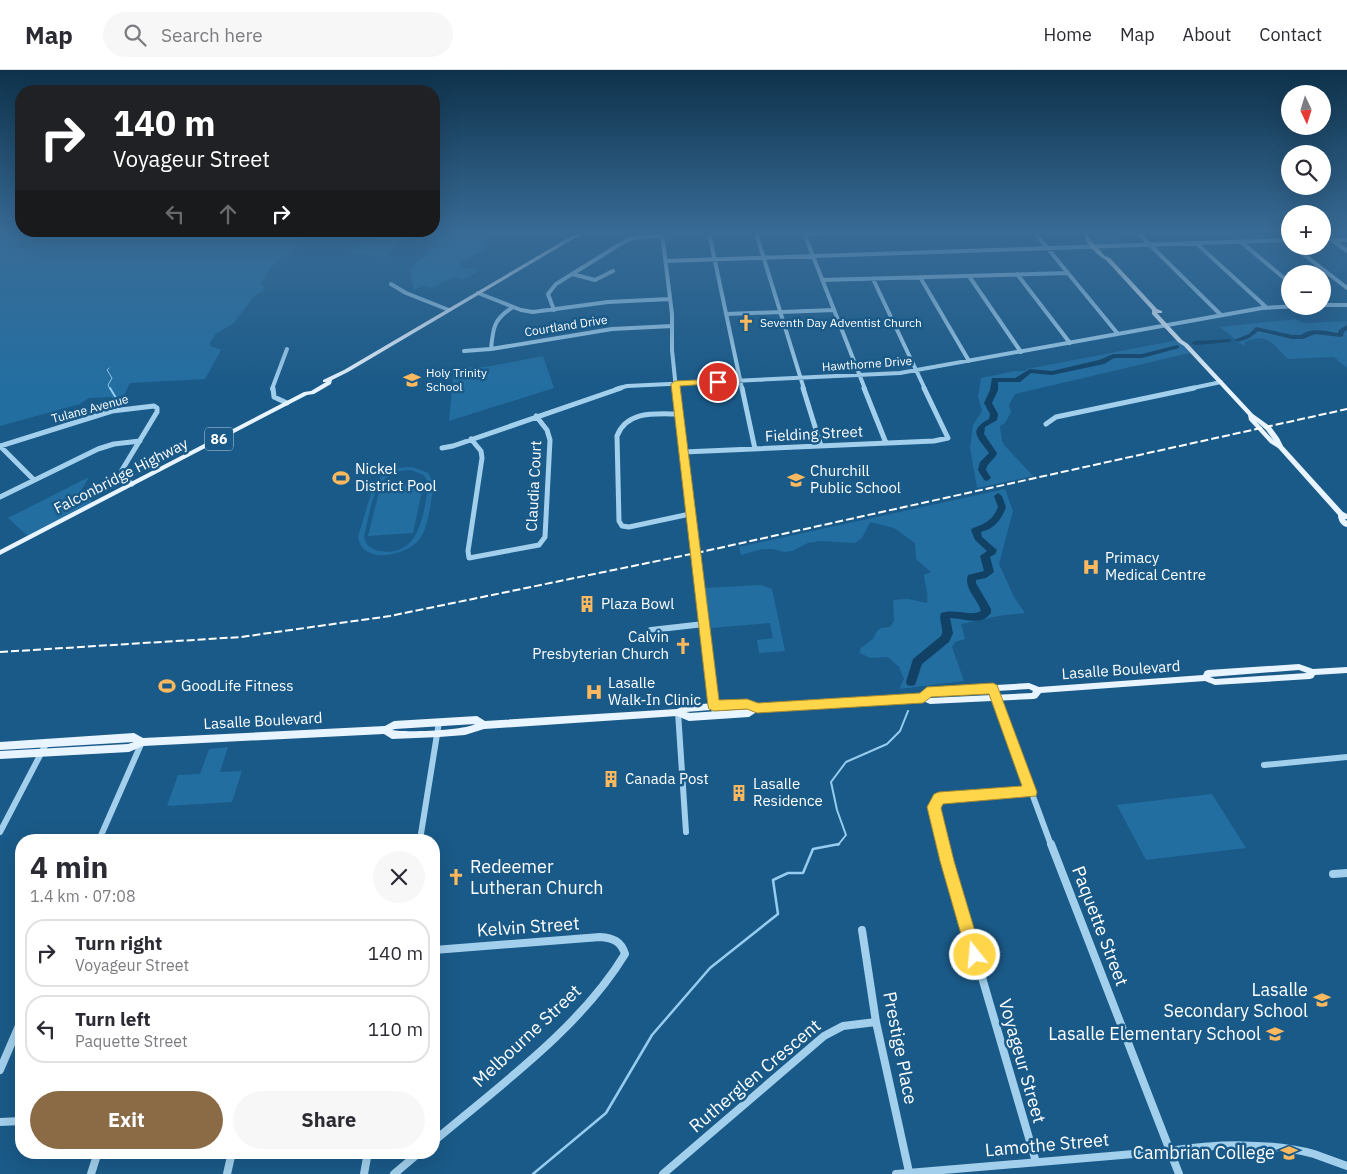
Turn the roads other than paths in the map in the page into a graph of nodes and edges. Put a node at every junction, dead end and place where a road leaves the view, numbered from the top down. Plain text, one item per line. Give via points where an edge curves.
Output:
1 (392, 285) edge
2 (493, 285) edge
3 (557, 285) edge
4 (668, 285) edge
5 (719, 285) edge
6 (771, 285) edge
7 (824, 285) edge
8 (875, 285) edge
9 (924, 285) edge
10 (975, 285) edge
11 (1025, 285) edge
12 (1077, 285) edge
13 (1132, 285) edge
14 (1190, 285) edge
15 (1241, 285) edge
16 (478, 293) junction
17 (670, 299) junction
18 (1347, 305) edge
19 (1331, 306) edge
20 (513, 307) junction
21 (1281, 307) edge
22 (1266, 308) junction
23 (449, 310) junction
24 (554, 310) junction
25 (834, 310) junction
26 (780, 312) junction
27 (726, 314) junction
28 (1221, 315) junction
29 (1168, 324) junction
30 (672, 326) junction
31 (1118, 334) junction
32 (1070, 343) junction
33 (287, 349) dead end
34 (491, 349) junction
35 (464, 351) dead end
36 (1021, 352) junction
37 (969, 361) junction
38 (916, 371) junction
39 (860, 376) junction
40 (800, 378) junction
41 (740, 380) junction
42 (1221, 382) junction
43 (675, 384) junction
44 (287, 403) junction
45 (679, 414) junction
46 (536, 416) junction
47 (1046, 424) dead end
48 (471, 440) junction
49 (140, 441) junction
50 (886, 443) junction
51 (0, 446) edge
52 (821, 446) junction
53 (442, 448) dead end
54 (755, 449) junction
55 (684, 452) junction
56 (34, 480) junction
57 (132, 484) junction
58 (0, 496) edge
59 (690, 514) junction
60 (1344, 516) edge
61 (1347, 525) edge
62 (0, 553) edge
63 (704, 624) junction
64 (651, 630) dead end
65 (1347, 670) edge
66 (993, 688) junction
67 (1039, 690) junction
68 (923, 698) junction
69 (997, 698) junction
70 (714, 706) junction
71 (757, 708) junction
72 (678, 712) junction
73 (715, 715) junction
74 (439, 722) junction
75 (483, 725) junction
76 (386, 730) junction
77 (437, 733) junction
78 (47, 742) junction
79 (142, 742) junction
80 (0, 746) edge
81 (41, 753) junction
82 (0, 755) edge
83 (1347, 757) edge
84 (1264, 765) dead end
85 (1031, 792) junction
86 (0, 832) edge
87 (686, 832) dead end
88 (103, 834) edge
89 (421, 834) edge
90 (1347, 873) edge
91 (1332, 874) dead end
92 (862, 930) dead end
93 (622, 945) joint
94 (440, 950) edge
95 (876, 1022) junction
96 (15, 1035) edge
97 (0, 1070) edge
98 (15, 1121) edge
99 (0, 1122) edge
100 (440, 1136) edge
101 (1169, 1151) junction
102 (95, 1159) edge
103 (230, 1159) edge
104 (367, 1159) edge
105 (412, 1159) edge
106 (1036, 1162) junction
107 (1347, 1166) edge
108 (909, 1172) junction
109 (90, 1174) edge
110 (227, 1174) edge
111 (364, 1174) edge
112 (394, 1174) edge
113 (663, 1174) edge
114 (896, 1174) edge
115 (1179, 1174) edge

1 - 23 street
2 - 16 main road, Falconbridge Highway / 86
3 - 24 street via 549,290 548,296
4 - 17 street
5 - 27 street
6 - 26 street
7 - 25 street
8 - 38 street
9 - 37 street
10 - 36 street
11 - 32 street
12 - 31 street
13 - 29 main road via 1155,310 1154,313
14 - 28 street
15 - 22 street
16 - 20 street
16 - 23 main road, Falconbridge Highway / 86
17 - 24 street via 608,302
17 - 30 street
18 - 19 street
20 - 24 street via 533,312
20 - 34 street via 495,321
21 - 22 street, Hawthorne Drive
22 - 28 street, Hawthorne Drive
23 - 44 main road, Falconbridge Highway / 86 via 319,389
25 - 26 street
25 - 39 street
26 - 27 street
26 - 40 street
27 - 41 street
28 - 29 street, Hawthorne Drive
29 - 31 street, Hawthorne Drive
29 - 42 main road via 1180,341
30 - 34 street, Courtland Drive via 612,329
30 - 43 street
31 - 32 street, Hawthorne Drive
32 - 36 street, Hawthorne Drive
33 - 44 street via 272,390 274,397
34 - 35 street, Courtland Drive
36 - 37 street, Hawthorne Drive
37 - 38 street, Hawthorne Drive
38 - 39 street, Hawthorne Drive
38 - 50 street, Fielding Street via 948,438
39 - 40 street, Hawthorne Drive
39 - 50 street
40 - 41 street, Hawthorne Drive
40 - 52 street
41 - 43 street, Hawthorne Drive
41 - 54 street
42 - 47 street via 1056,417
42 - 60 main road via 1272,442
43 - 45 street
43 - 46 street, Hawthorne Drive via 622,387
44 - 57 main road, Falconbridge Highway / 86
45 - 55 street
45 - 59 street via 638,416 619,428 619,521 622,526 630,527
46 - 48 street, Hawthorne Drive
46 - 48 street, Claudia Court via 550,440 545,537 539,545 469,558 482,458
48 - 53 street, Hawthorne Drive
49 - 51 street, Tulane Avenue via 157,412 156,406 112,411
49 - 56 street via 104,447
49 - 57 street, Tulane Avenue via 122,470 124,478
50 - 52 street, Fielding Street
51 - 56 street
52 - 54 street, Fielding Street
54 - 55 street, Fielding Street
55 - 59 street
56 - 58 street
57 - 62 main road, Falconbridge Highway / 86
59 - 63 street
60 - 61 main road via 1341,519
63 - 64 street
63 - 70 street
65 - 67 main road, Lasalle Boulevard via 1313,672 1302,677 1215,682 1205,678
66 - 67 main road, Lasalle Boulevard via 1029,686
66 - 68 main road, Lasalle Boulevard via 927,692
66 - 69 street, Paquette Street
67 - 69 main road, Lasalle Boulevard via 1034,696
68 - 69 main road, Lasalle Boulevard via 930,701
68 - 71 main road, Lasalle Boulevard
69 - 85 street, Paquette Street
70 - 71 main road, Lasalle Boulevard via 747,704
70 - 72 main road, Lasalle Boulevard via 686,708
70 - 73 street
71 - 73 main road, Lasalle Boulevard via 748,713
72 - 73 main road, Lasalle Boulevard via 689,717
72 - 75 main road, Lasalle Boulevard
72 - 87 street
74 - 75 main road, Lasalle Boulevard via 477,720
74 - 76 main road, Lasalle Boulevard via 394,724
74 - 77 street
75 - 77 main road, Lasalle Boulevard via 475,730
76 - 77 main road, Lasalle Boulevard via 392,735
76 - 79 main road, Lasalle Boulevard
77 - 89 street
78 - 79 main road, Lasalle Boulevard via 134,737
78 - 80 main road, Lasalle Boulevard
78 - 81 street
79 - 81 main road, Lasalle Boulevard via 129,748
79 - 88 street
81 - 82 main road, Lasalle Boulevard
81 - 86 street
83 - 84 street
85 - 101 street, Paquette Street
85 - 106 street, Voyageur Street via 939,798 934,807
90 - 91 street
92 - 95 street, Prestige Place
93 - 94 street, Kelvin Street via 614,938 600,937
93 - 100 street, Melbourne Street via 625,954 618,967 587,1005 549,1043
95 - 108 street, Prestige Place
95 - 113 street, Rutherglen Crescent via 843,1026 824,1036
96 - 97 street
98 - 99 street
101 - 106 street, Lamothe Street
101 - 107 street, Lamothe Street via 1200,1146 1259,1146 1313,1154
101 - 115 street, Paquette Street
102 - 109 street
103 - 110 street
104 - 111 street
105 - 112 street
106 - 108 street, Lamothe Street
108 - 114 street, Lamothe Street

